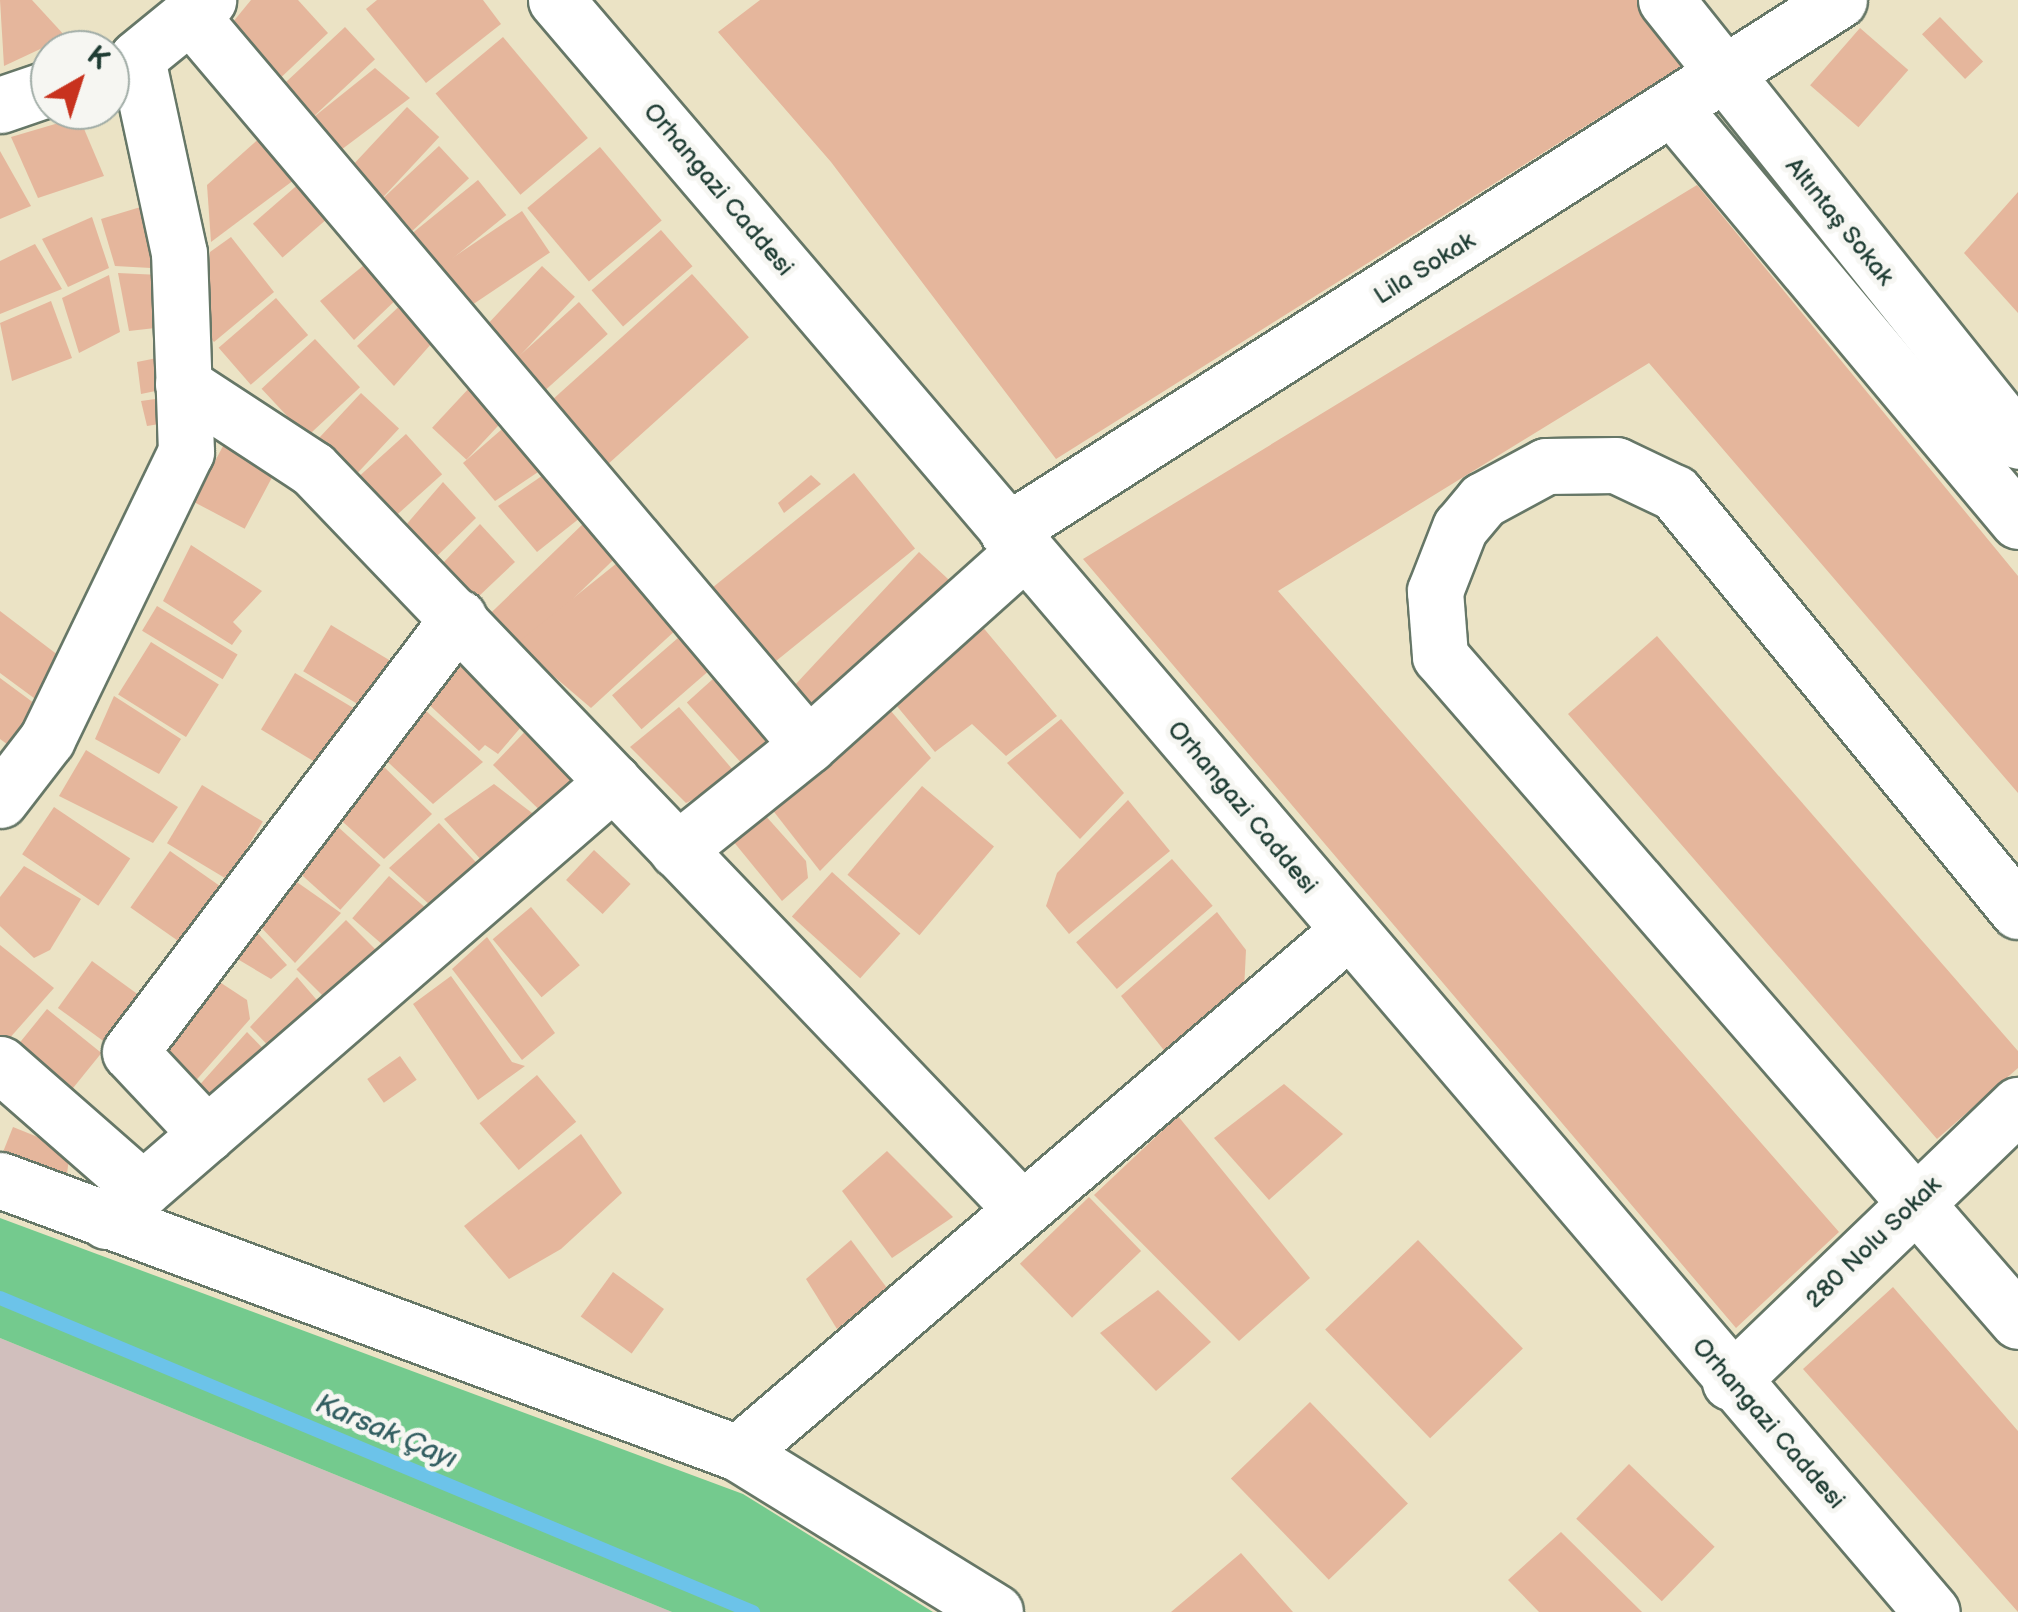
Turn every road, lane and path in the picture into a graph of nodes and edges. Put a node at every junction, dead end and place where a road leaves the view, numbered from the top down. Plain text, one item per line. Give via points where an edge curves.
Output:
1 (556, 0) edge
2 (1666, 0) edge
3 (1839, 0) edge
4 (200, 8) edge
5 (130, 58) edge
6 (1722, 79) junction
7 (130, 87) edge
8 (30, 95) edge
9 (0, 105) edge
10 (1676, 112) junction
11 (184, 384) junction
12 (2018, 440) edge
13 (2018, 521) edge
14 (1016, 541) junction
15 (459, 617) junction
16 (808, 745) junction
17 (613, 782) junction
18 (0, 800) edge
19 (677, 850) junction
20 (2018, 911) edge
21 (1347, 932) junction
22 (0, 1064) edge
23 (2018, 1105) edge
24 (206, 1134) junction
25 (0, 1180) edge
26 (1915, 1204) junction
27 (125, 1205) junction
28 (1020, 1207) junction
29 (2018, 1321) edge
30 (1730, 1382) junction
31 (738, 1452) junction
32 (995, 1612) edge
33 (1932, 1612) edge

1 - 14 street, Orhangazi Caddesi
2 - 6 street, Altıntaş Sokak
3 - 6 street, Lila Sokak
4 - 5 street
4 - 16 street
6 - 10 street, Lila Sokak
6 - 12 street, Altıntaş Sokak
7 - 11 street via 179,253
8 - 9 street
10 - 13 street
10 - 14 street, Lila Sokak
11 - 15 street via 313,470
11 - 18 street via 186,452 47,740
14 - 16 street, Lila Sokak
14 - 21 street, Orhangazi Caddesi
15 - 17 street
15 - 24 street via 130,1052
16 - 19 street, Lila Sokak
17 - 19 street
17 - 24 street
19 - 28 street
20 - 26 street via 1675,493 1616,466 1546,466 1483,500 1460,527 1436,591 1440,656
21 - 28 street
21 - 30 street, Orhangazi Caddesi
22 - 27 street
23 - 26 street, 280 Nolu Sokak
24 - 27 street
25 - 27 street
26 - 29 street
26 - 30 street, 280 Nolu Sokak
27 - 31 street
28 - 31 street
30 - 33 street, Orhangazi Caddesi
31 - 32 street

